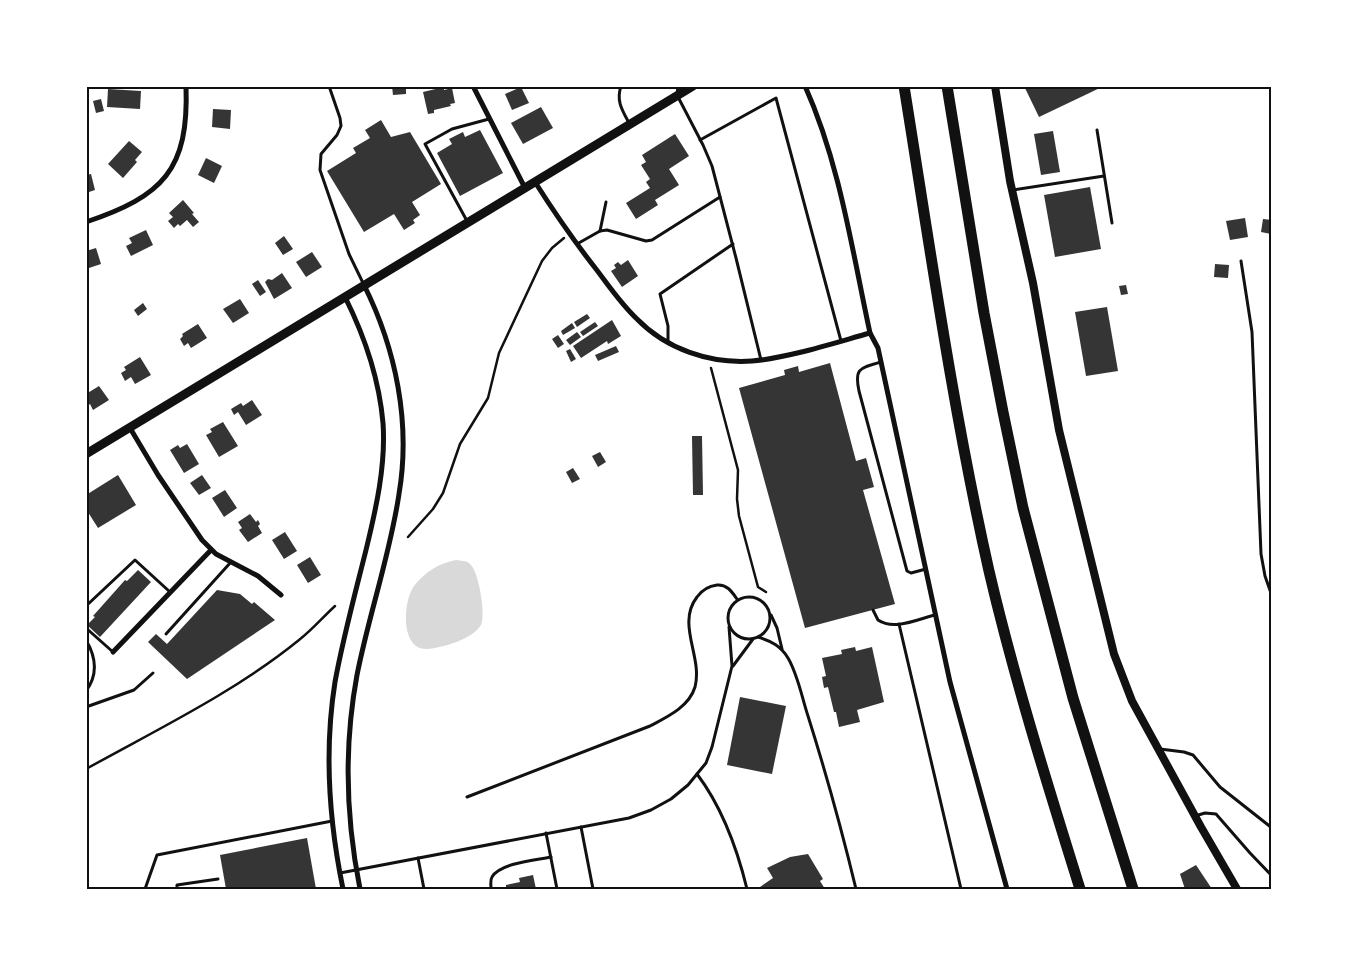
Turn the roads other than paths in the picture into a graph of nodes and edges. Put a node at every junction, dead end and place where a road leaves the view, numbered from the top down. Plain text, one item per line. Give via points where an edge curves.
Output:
1 (186, 86) edge
2 (329, 86) edge
3 (621, 86) edge
4 (693, 86) edge
5 (805, 86) edge
6 (904, 86) edge
7 (947, 86) edge
8 (995, 86) edge
9 (474, 88) edge
10 (678, 91) edge
11 (489, 119) junction
12 (630, 124) junction
13 (1097, 130) dead end
14 (700, 140) junction
15 (1104, 176) junction
16 (535, 182) junction
17 (525, 188) junction
18 (1012, 190) junction
19 (720, 197) junction
20 (606, 202) dead end
21 (86, 222) edge
22 (468, 222) junction
23 (1112, 223) dead end
24 (600, 231) junction
25 (577, 244) junction
26 (733, 244) junction
27 (1241, 261) dead end
28 (364, 285) junction
29 (345, 297) junction
30 (870, 333) junction
31 (841, 341) junction
32 (668, 342) junction
33 (761, 360) junction
34 (882, 362) junction
35 (130, 428) junction
36 (86, 454) edge
37 (211, 550) junction
38 (230, 562) junction
39 (926, 569) junction
40 (170, 592) junction
41 (281, 595) dead end
42 (1272, 596) edge
43 (738, 599) junction
44 (86, 606) edge
45 (873, 610) dead end
46 (769, 613) junction
47 (935, 615) junction
48 (899, 624) junction
49 (729, 627) junction
50 (86, 628) edge
51 (166, 634) dead end
52 (758, 637) junction
53 (753, 638) junction
54 (86, 640) edge
55 (782, 650) junction
56 (113, 652) joint
57 (732, 666) junction
58 (153, 673) dead end
59 (86, 691) edge
60 (86, 707) edge
61 (1158, 749) junction
62 (698, 774) junction
63 (467, 797) dead end
64 (1195, 817) junction
65 (332, 821) junction
66 (580, 826) junction
67 (1272, 828) edge
68 (546, 833) junction
69 (551, 857) junction
70 (418, 858) junction
71 (357, 870) junction
72 (340, 874) junction
73 (1272, 876) edge
74 (218, 879) dead end
75 (145, 889) edge
76 (177, 889) edge
77 (343, 889) edge
78 (360, 889) edge
79 (424, 889) edge
80 (490, 889) edge
81 (557, 889) edge
82 (593, 889) edge
83 (747, 889) edge
84 (856, 889) edge
85 (961, 889) edge
86 (1007, 889) edge
87 (1080, 889) edge
88 (1133, 889) edge
89 (1237, 889) edge

1 - 21 street via 184,135 170,169 140,200
2 - 28 lane via 340,126 337,135 321,154 320,170 349,254
3 - 12 lane via 620,104
4 - 10 main road
5 - 30 street via 835,169
6 - 87 highway via 955,398 989,568 1024,710
7 - 88 highway via 984,313 1023,508 1073,698
8 - 18 street
9 - 11 street
10 - 12 main road
10 - 14 lane
11 - 17 street
11 - 22 lane via 452,129 425,144
12 - 16 main road
13 - 15 lane
14 - 19 lane via 712,166
14 - 31 lane via 776,98
15 - 18 lane
15 - 23 lane
16 - 17 main road
16 - 25 street
17 - 22 main road
18 - 61 street via 1033,284 1059,430 1108,636 1126,688
19 - 24 lane via 652,240
19 - 26 lane
20 - 24 lane
22 - 28 main road
24 - 25 lane
25 - 32 street via 630,312
26 - 32 lane via 660,294 668,326
26 - 33 lane
27 - 42 lane via 1252,332 1261,554
28 - 29 main road
28 - 71 street via 378,314 393,363 403,442 400,493 357,674 353,705 348,786
29 - 35 main road
29 - 65 street via 361,330 376,378 383,450 376,504 340,655 331,712
30 - 31 street
30 - 34 street
31 - 33 street
32 - 33 street via 713,359
34 - 39 street
34 - 39 lane via 859,370 856,377 906,568 910,573
35 - 36 main road
35 - 37 street via 190,525
37 - 38 street
37 - 40 street
38 - 41 street via 258,576
38 - 51 lane
39 - 47 street
40 - 44 lane via 135,560
40 - 56 street
43 - 46 lane via 746,596 756,598
43 - 49 lane via 728,611
43 - 63 lane via 729,588 718,585 705,589 694,601 689,627 696,668 695,686 677,711 650,726
45 - 48 lane via 881,622
46 - 52 lane via 768,627
46 - 55 lane via 777,628
47 - 48 lane
47 - 86 street via 963,733
48 - 85 lane
49 - 53 lane via 742,638
49 - 57 lane
50 - 56 lane
52 - 53 lane
52 - 55 lane via 772,641
53 - 57 lane
54 - 59 lane via 93,653 95,670
55 - 84 lane via 792,667 817,745
57 - 62 lane via 712,746
58 - 60 lane via 134,690
61 - 64 street
61 - 67 lane via 1193,755 1214,781
62 - 66 lane via 672,799 651,810 629,818
62 - 83 lane via 728,829
64 - 73 lane via 1206,812 1216,814
64 - 89 street
65 - 72 street
65 - 75 lane via 157,855
66 - 68 lane
66 - 82 lane
68 - 69 lane
68 - 70 lane
69 - 80 lane via 498,870 491,878
69 - 81 lane
70 - 71 lane
70 - 79 lane
71 - 72 lane
71 - 78 street
72 - 77 street
74 - 76 lane via 177,884

